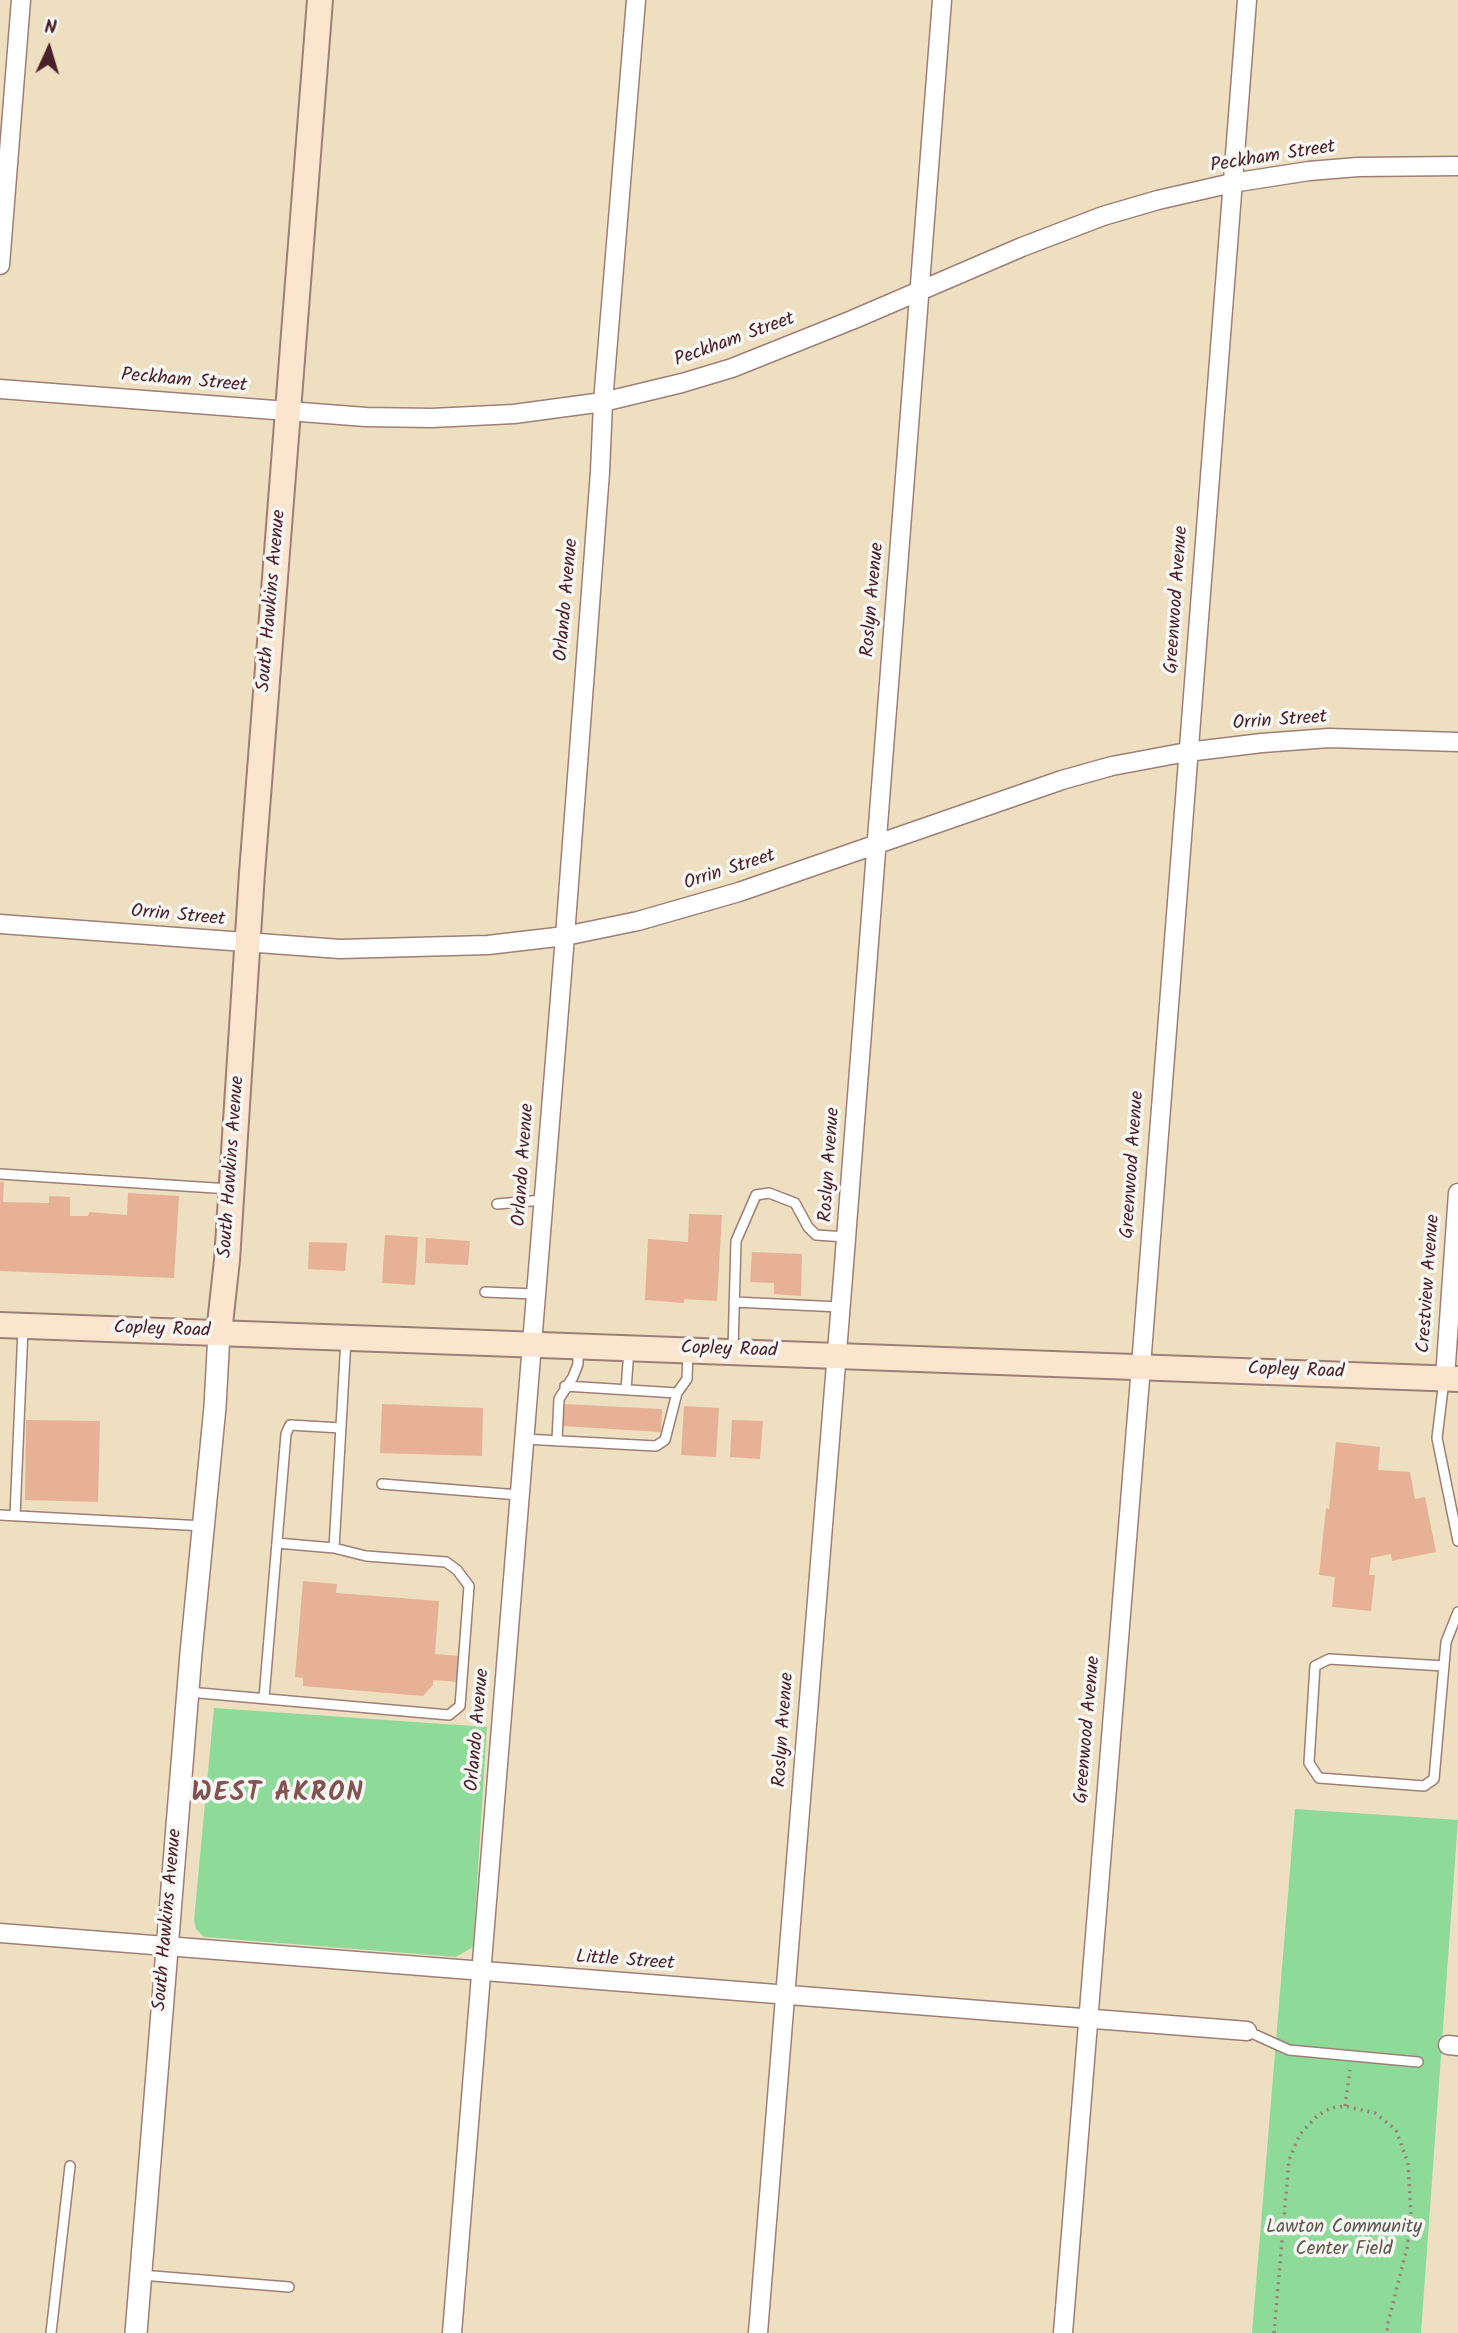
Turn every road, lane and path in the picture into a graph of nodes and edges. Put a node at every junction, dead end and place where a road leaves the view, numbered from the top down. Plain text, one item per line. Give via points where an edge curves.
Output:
1 (21, 0) edge
2 (320, 0) edge
3 (636, 0) edge
4 (942, 0) edge
5 (1247, 0) edge
6 (1458, 166) edge
7 (1233, 183) junction
8 (0, 265) edge
9 (919, 291) junction
10 (0, 389) edge
11 (603, 402) junction
12 (289, 412) junction
13 (1458, 742) edge
14 (1187, 752) junction
15 (876, 844) junction
16 (0, 924) edge
17 (565, 936) junction
18 (248, 944) junction
19 (0, 1174) edge
20 (232, 1189) junction
21 (1458, 1193) edge
22 (543, 1200) junction
23 (497, 1204) dead end
24 (846, 1237) junction
25 (485, 1292) dead end
26 (536, 1294) junction
27 (734, 1302) junction
28 (840, 1307) junction
29 (12, 1325) edge
30 (219, 1333) junction
31 (346, 1337) junction
32 (532, 1344) junction
33 (578, 1345) junction
34 (629, 1347) junction
35 (688, 1349) junction
36 (733, 1351) junction
37 (836, 1354) junction
38 (1141, 1366) junction
39 (1451, 1379) edge
40 (565, 1386) junction
41 (626, 1390) junction
42 (677, 1393) junction
43 (341, 1428) junction
44 (524, 1439) junction
45 (557, 1441) junction
46 (382, 1484) dead end
47 (519, 1495) junction
48 (0, 1515) edge
49 (15, 1516) junction
50 (204, 1525) junction
51 (1458, 1541) edge
52 (277, 1543) junction
53 (334, 1548) junction
54 (1458, 1612) edge
55 (1444, 1666) junction
56 (188, 1692) junction
57 (264, 1698) junction
58 (0, 1933) edge
59 (168, 1947) junction
60 (480, 1972) junction
61 (786, 1996) junction
62 (1089, 2018) junction
63 (1247, 2031) joint
64 (1352, 2055) junction
65 (1418, 2062) dead end
66 (1345, 2106) junction
67 (70, 2166) dead end
68 (141, 2276) junction
69 (289, 2287) dead end
70 (51, 2333) edge
71 (136, 2333) edge
72 (452, 2333) edge
73 (758, 2333) edge
74 (1063, 2333) edge
75 (1275, 2333) edge
76 (1387, 2333) edge

1 - 8 street
2 - 12 main road, South Hawkins Avenue
3 - 11 street, Orlando Avenue
4 - 9 street, Roslyn Avenue
5 - 7 street, Greenwood Avenue
6 - 7 street, Peckham Street via 1358,167
7 - 9 street, Peckham Street via 1103,216
7 - 14 street, Greenwood Avenue
9 - 11 street, Peckham Street via 732,368
9 - 15 street, Roslyn Avenue
10 - 12 street, Peckham Street
11 - 12 street, Peckham Street via 514,414 432,418
11 - 17 street, Orlando Avenue
12 - 18 main road, South Hawkins Avenue
13 - 14 street, Orrin Street via 1329,738
14 - 15 street, Orrin Street via 1062,780
14 - 38 street, Greenwood Avenue
15 - 17 street, Orrin Street via 702,903
15 - 24 street, Roslyn Avenue
16 - 18 street, Orrin Street
17 - 18 street, Orrin Street via 372,950
17 - 22 street, Orlando Avenue
18 - 20 main road, South Hawkins Avenue
19 - 20 lane
20 - 30 main road, South Hawkins Avenue
21 - 39 street, Crestview Avenue
22 - 23 lane
22 - 26 street, Orlando Avenue
24 - 27 lane via 816,1235 795,1203 769,1192 756,1195 736,1241
24 - 28 street, Roslyn Avenue
25 - 26 lane
26 - 32 street, Orlando Avenue
27 - 28 lane
27 - 36 lane
28 - 37 street, Roslyn Avenue
29 - 30 main road, Copley Road
29 - 49 lane via 18,1415
30 - 31 main road, Copley Road
30 - 50 street, South Hawkins Avenue
31 - 32 main road, Copley Road
31 - 43 lane
32 - 33 main road, Copley Road
32 - 44 street, Orlando Avenue
33 - 34 main road, Copley Road
33 - 40 lane via 578,1364
34 - 35 main road, Copley Road
34 - 41 lane
35 - 36 main road, Copley Road
35 - 42 lane via 687,1379
36 - 37 main road, Copley Road
37 - 38 main road, Copley Road
37 - 61 street, Roslyn Avenue
38 - 39 main road, Copley Road
38 - 62 street, Greenwood Avenue
39 - 51 lane via 1437,1437
40 - 41 lane
40 - 45 lane via 559,1399
41 - 42 lane
42 - 45 lane via 665,1440 656,1446
43 - 52 lane via 290,1425
43 - 53 lane
44 - 45 lane
44 - 47 street, Orlando Avenue
46 - 47 lane
47 - 60 street, Orlando Avenue
48 - 49 lane
49 - 50 lane
50 - 56 street, South Hawkins Avenue
52 - 53 lane
52 - 57 lane
53 - 57 lane via 366,1556 446,1562 457,1570 469,1586 460,1706 449,1714
54 - 55 lane via 1446,1642
55 - 55 lane via 1434,1779 1424,1786 1319,1778 1308,1763 1315,1666 1329,1659
56 - 57 lane
56 - 59 street, South Hawkins Avenue
58 - 59 street, Little Street
59 - 60 street, Little Street
59 - 68 street, South Hawkins Avenue
60 - 61 street, Little Street
60 - 72 street, Orlando Avenue
61 - 62 street, Little Street
61 - 73 street, Roslyn Avenue
62 - 63 street, Little Street
62 - 74 street, Greenwood Avenue
63 - 64 lane via 1289,2050
64 - 65 lane
64 - 66 path
66 - 75 path via 1318,2115 1300,2134 1289,2160
66 - 76 path via 1375,2113 1395,2130 1408,2163 1409,2227
67 - 70 lane
68 - 69 lane
68 - 71 street, South Hawkins Avenue

